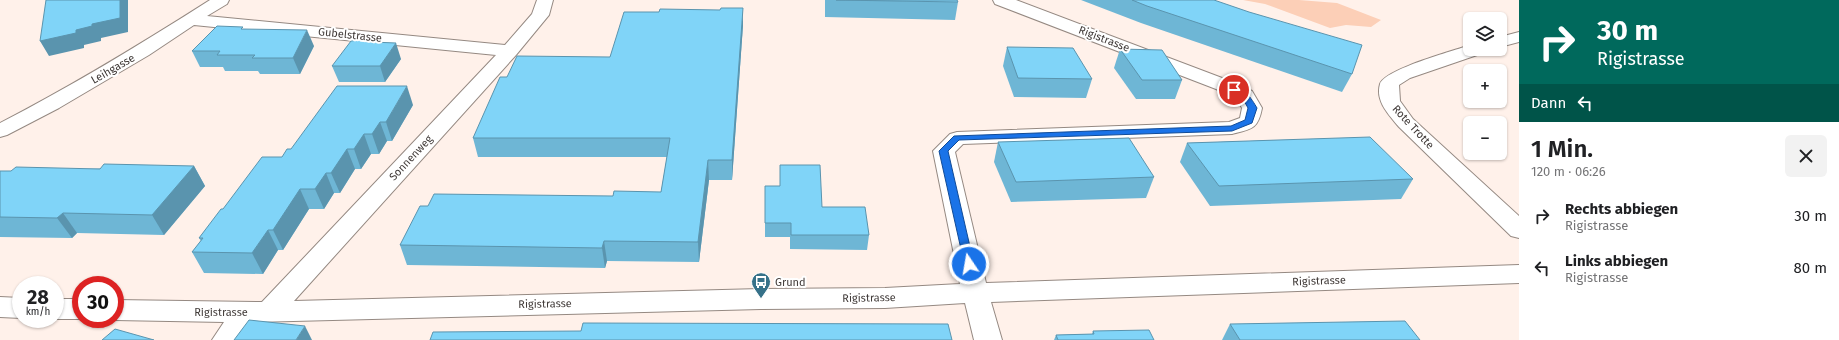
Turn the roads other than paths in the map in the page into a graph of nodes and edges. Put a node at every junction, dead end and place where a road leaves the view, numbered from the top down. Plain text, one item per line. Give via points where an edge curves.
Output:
1 (221, 0) edge
2 (545, 0) edge
3 (1001, 0) edge
4 (191, 20) junction
5 (1519, 37) edge
6 (1507, 40) edge
7 (510, 51) junction
8 (1463, 54) edge
9 (0, 131) edge
10 (1519, 230) edge
11 (1519, 274) edge
12 (975, 292) junction
13 (0, 307) edge
14 (12, 308) edge
15 (124, 310) edge
16 (257, 312) junction
17 (226, 340) edge
18 (988, 340) edge

1 - 4 street, Leihgasse
2 - 7 street, Sonnenweg via 540,15
3 - 12 street, Rigistrasse via 1223,85 1245,95 1252,108 1249,121 1232,128 957,138 944,151
4 - 7 street, Gubelstrasse
4 - 9 street, Leihgasse via 143,52
5 - 6 street
7 - 16 street, Sonnenweg
8 - 10 street, Rote Trotte via 1403,74 1390,83 1388,95 1392,108
11 - 12 street, Rigistrasse
12 - 16 street, Rigistrasse via 885,298
12 - 18 street
13 - 14 street
15 - 16 street, Rigistrasse
16 - 17 street, Sonnenweg

